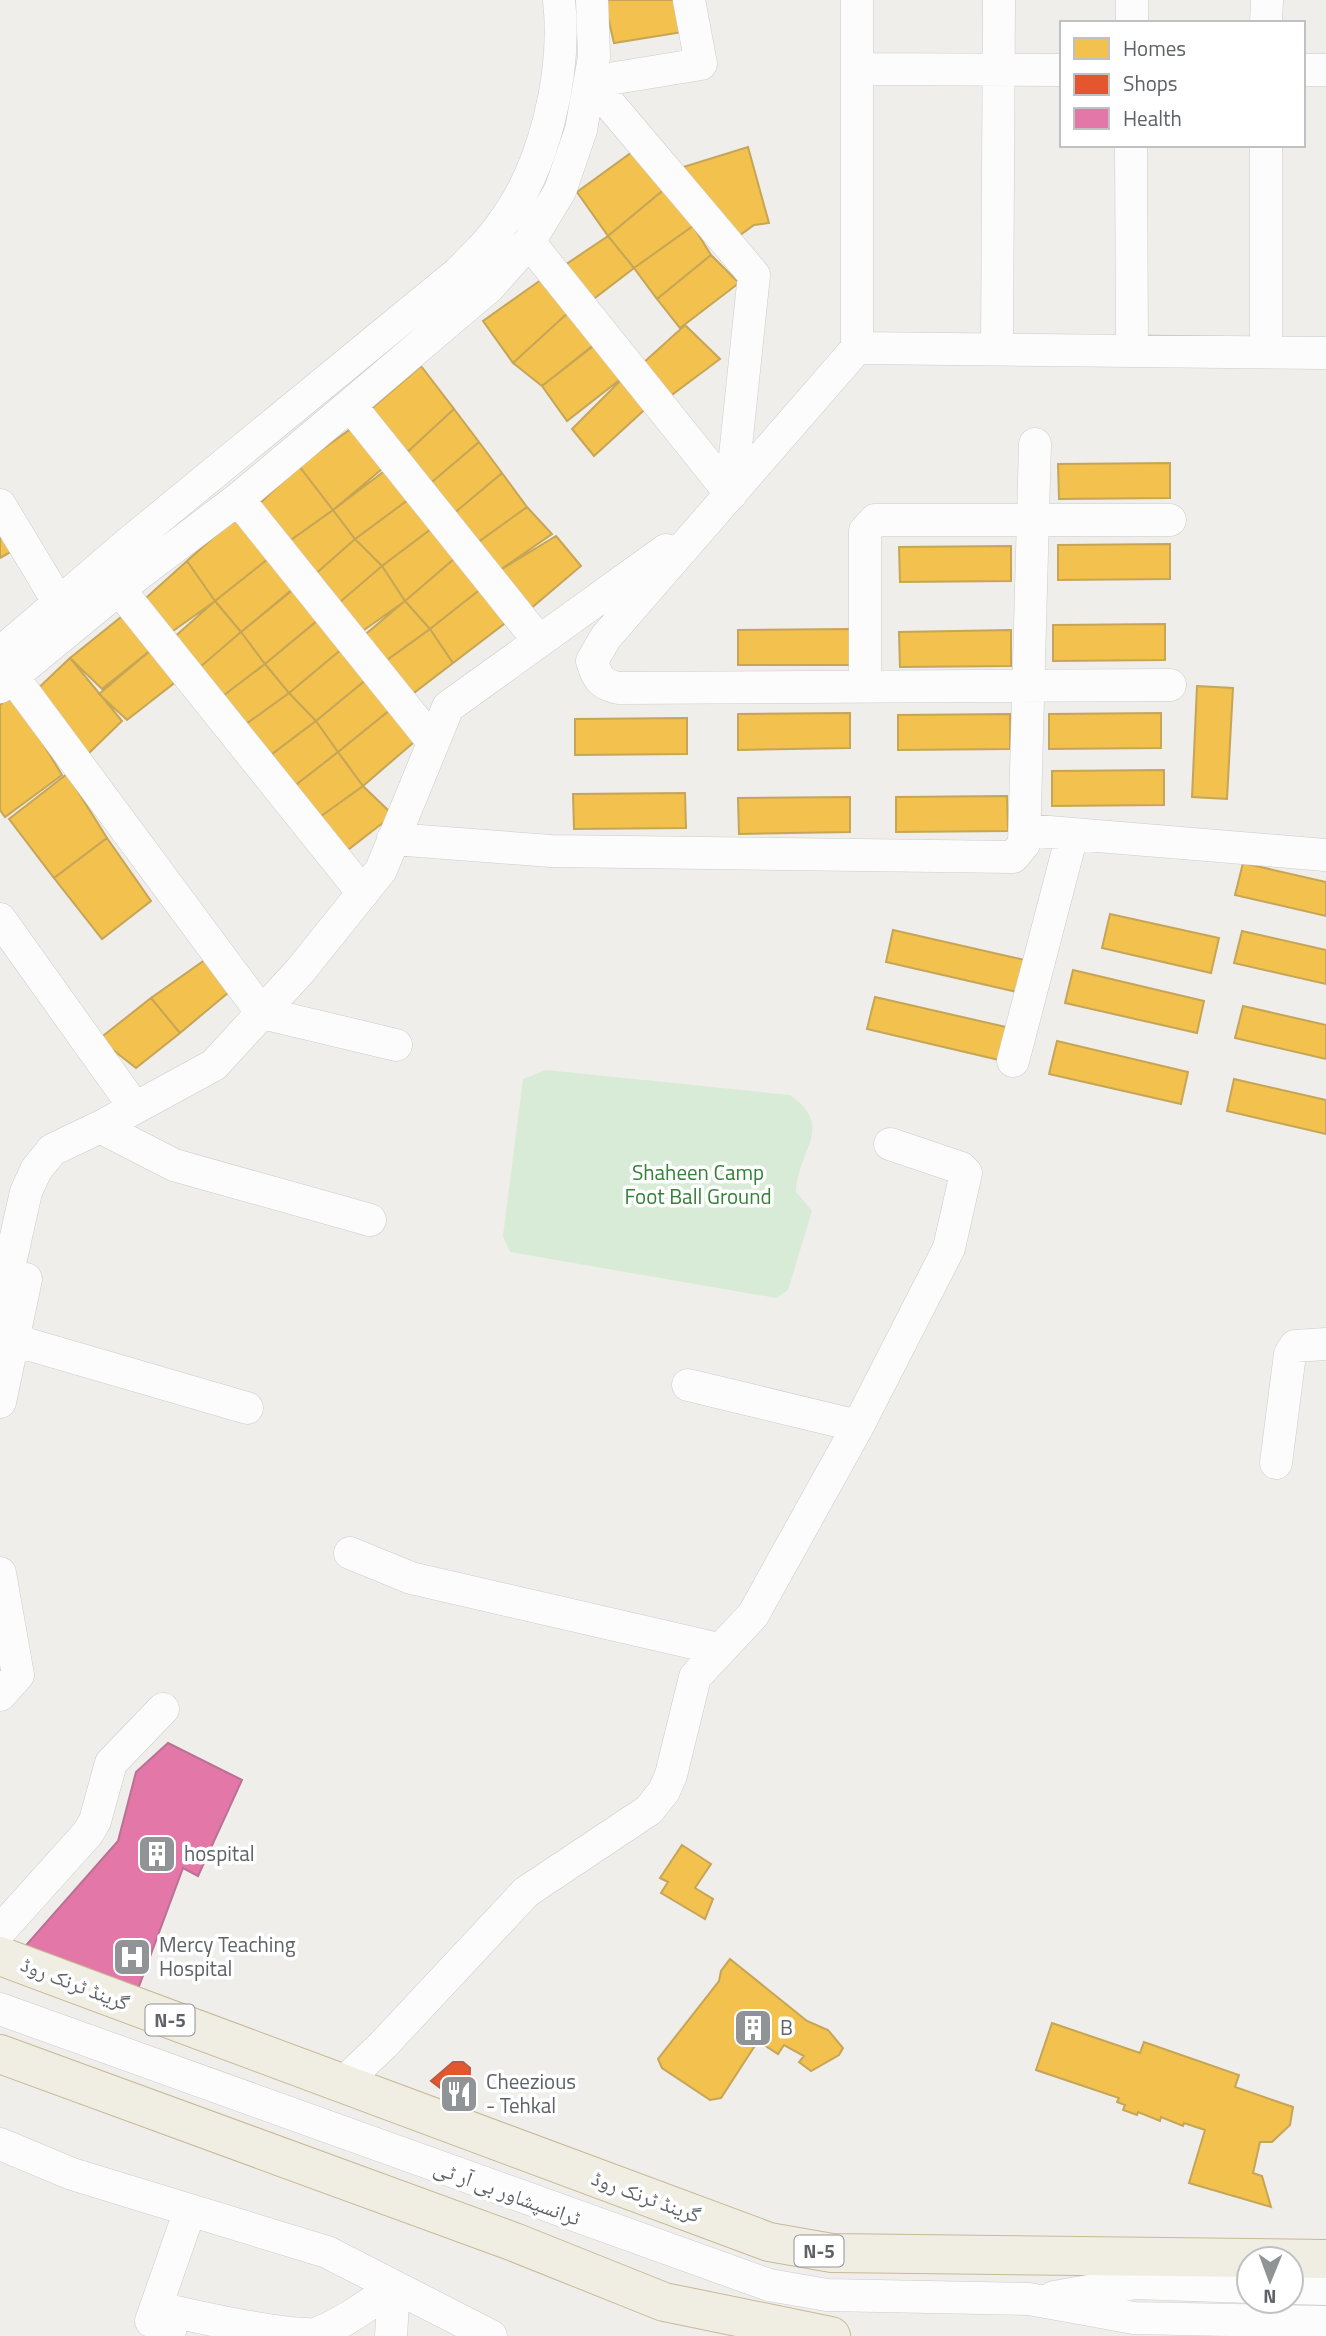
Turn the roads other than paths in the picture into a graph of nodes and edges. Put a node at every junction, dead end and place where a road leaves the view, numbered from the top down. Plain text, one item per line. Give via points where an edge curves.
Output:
1 (559, 0) edge
2 (592, 0) edge
3 (689, 0) edge
4 (857, 0) edge
5 (999, 0) edge
6 (1132, 0) edge
7 (1266, 0) edge
8 (1132, 21) edge
9 (1266, 21) edge
10 (857, 69) junction
11 (998, 69) junction
12 (1060, 70) edge
13 (1305, 70) edge
14 (1326, 70) edge
15 (591, 82) junction
16 (1131, 147) edge
17 (1266, 147) edge
18 (528, 242) junction
19 (857, 348) junction
20 (996, 349) junction
21 (1132, 351) junction
22 (1266, 352) junction
23 (1326, 353) edge
24 (350, 405) junction
25 (1035, 444) dead end
26 (731, 494) junction
27 (238, 499) junction
28 (0, 505) edge
29 (710, 518) junction
30 (1032, 518) junction
31 (1170, 520) dead end
32 (119, 589) junction
33 (59, 603) junction
34 (539, 641) junction
35 (4, 673) edge
36 (1027, 684) junction
37 (865, 685) junction
38 (1170, 685) dead end
39 (433, 742) junction
40 (1025, 830) junction
41 (1072, 835) junction
42 (393, 839) junction
43 (1326, 855) edge
44 (363, 893) junction
45 (0, 919) edge
46 (262, 1013) junction
47 (396, 1045) dead end
48 (1013, 1061) dead end
49 (135, 1108) junction
50 (92, 1130) junction
51 (890, 1144) dead end
52 (370, 1220) dead end
53 (0, 1308) edge
54 (7, 1338) edge
55 (1326, 1343) edge
56 (688, 1385) dead end
57 (0, 1402) edge
58 (247, 1408) dead end
59 (858, 1426) junction
60 (1276, 1463) dead end
61 (350, 1553) dead end
62 (0, 1573) edge
63 (719, 1649) junction
64 (0, 1695) edge
65 (163, 1709) dead end
66 (0, 1931) edge
67 (0, 1956) edge
68 (0, 2009) edge
69 (0, 2054) edge
70 (341, 2085) junction
71 (0, 2144) edge
72 (190, 2210) junction
73 (1326, 2259) edge
74 (394, 2287) junction
75 (1235, 2287) edge
76 (1305, 2288) edge
77 (1326, 2289) edge
78 (1029, 2299) junction
79 (156, 2307) junction
80 (1326, 2322) edge
81 (333, 2330) edge
82 (169, 2336) edge
83 (391, 2336) edge
84 (491, 2336) edge
85 (831, 2336) edge

1 - 33 street via 562,38 551,114 524,183 499,229 459,272
2 - 15 street
3 - 15 street via 701,64
4 - 10 street
5 - 11 street
6 - 8 street
7 - 9 street
10 - 11 street
10 - 19 street
11 - 12 street
11 - 20 street
13 - 14 street
15 - 18 street via 568,171 549,214
15 - 26 street via 754,275
16 - 21 street
17 - 22 street
18 - 24 street via 489,287
18 - 26 street
19 - 20 street
19 - 26 street
20 - 21 street
21 - 22 street
22 - 23 street
24 - 27 street
24 - 34 street
25 - 30 street
26 - 29 street
27 - 32 street
27 - 39 street
28 - 33 street
29 - 34 street
29 - 37 street via 596,649 592,662 596,676 618,688
30 - 31 street
30 - 36 street
30 - 37 street via 869,523 865,531
32 - 35 street
32 - 44 street
33 - 35 street
34 - 39 street via 448,707
35 - 46 street
36 - 37 street
36 - 38 street
36 - 40 street
39 - 42 street
40 - 41 street
40 - 42 street via 1024,844 1013,856 551,851
41 - 43 street
41 - 48 street
42 - 44 street via 381,870
44 - 46 street
45 - 49 street
46 - 47 street
46 - 49 street via 214,1065
49 - 50 street
50 - 52 street via 174,1165
50 - 53 street via 52,1150 36,1170 19,1214
50 - 54 street via 46,1199
51 - 59 street via 961,1168 966,1180 949,1248
54 - 57 street
54 - 58 street
55 - 60 street via 1304,1343 1290,1354
56 - 59 street
59 - 63 street via 753,1615
61 - 63 street via 411,1578
62 - 64 street via 18,1675
63 - 70 street via 695,1677 671,1775 649,1810 526,1892
65 - 66 street via 111,1763 88,1833
67 - 70 highway, گرینڈ ٹرنک روڈ / N-5
68 - 78 street, ٹرانسپشاور بی آر ٹی via 769,2285 827,2295
69 - 85 highway via 664,2302
70 - 73 highway, گرینڈ ٹرنک روڈ / N-5 via 769,2242 832,2253
71 - 72 street via 72,2174
72 - 74 street via 327,2252
72 - 79 street
74 - 81 street
74 - 83 street
74 - 84 street
75 - 78 street, ٹرانسپشاور بی آر ٹی via 1135,2283
76 - 77 street
78 - 80 street, ٹرانسپشاور بی آر ٹی via 1134,2318
79 - 81 street via 260,2333 313,2335
79 - 82 street via 151,2321 171,2326

